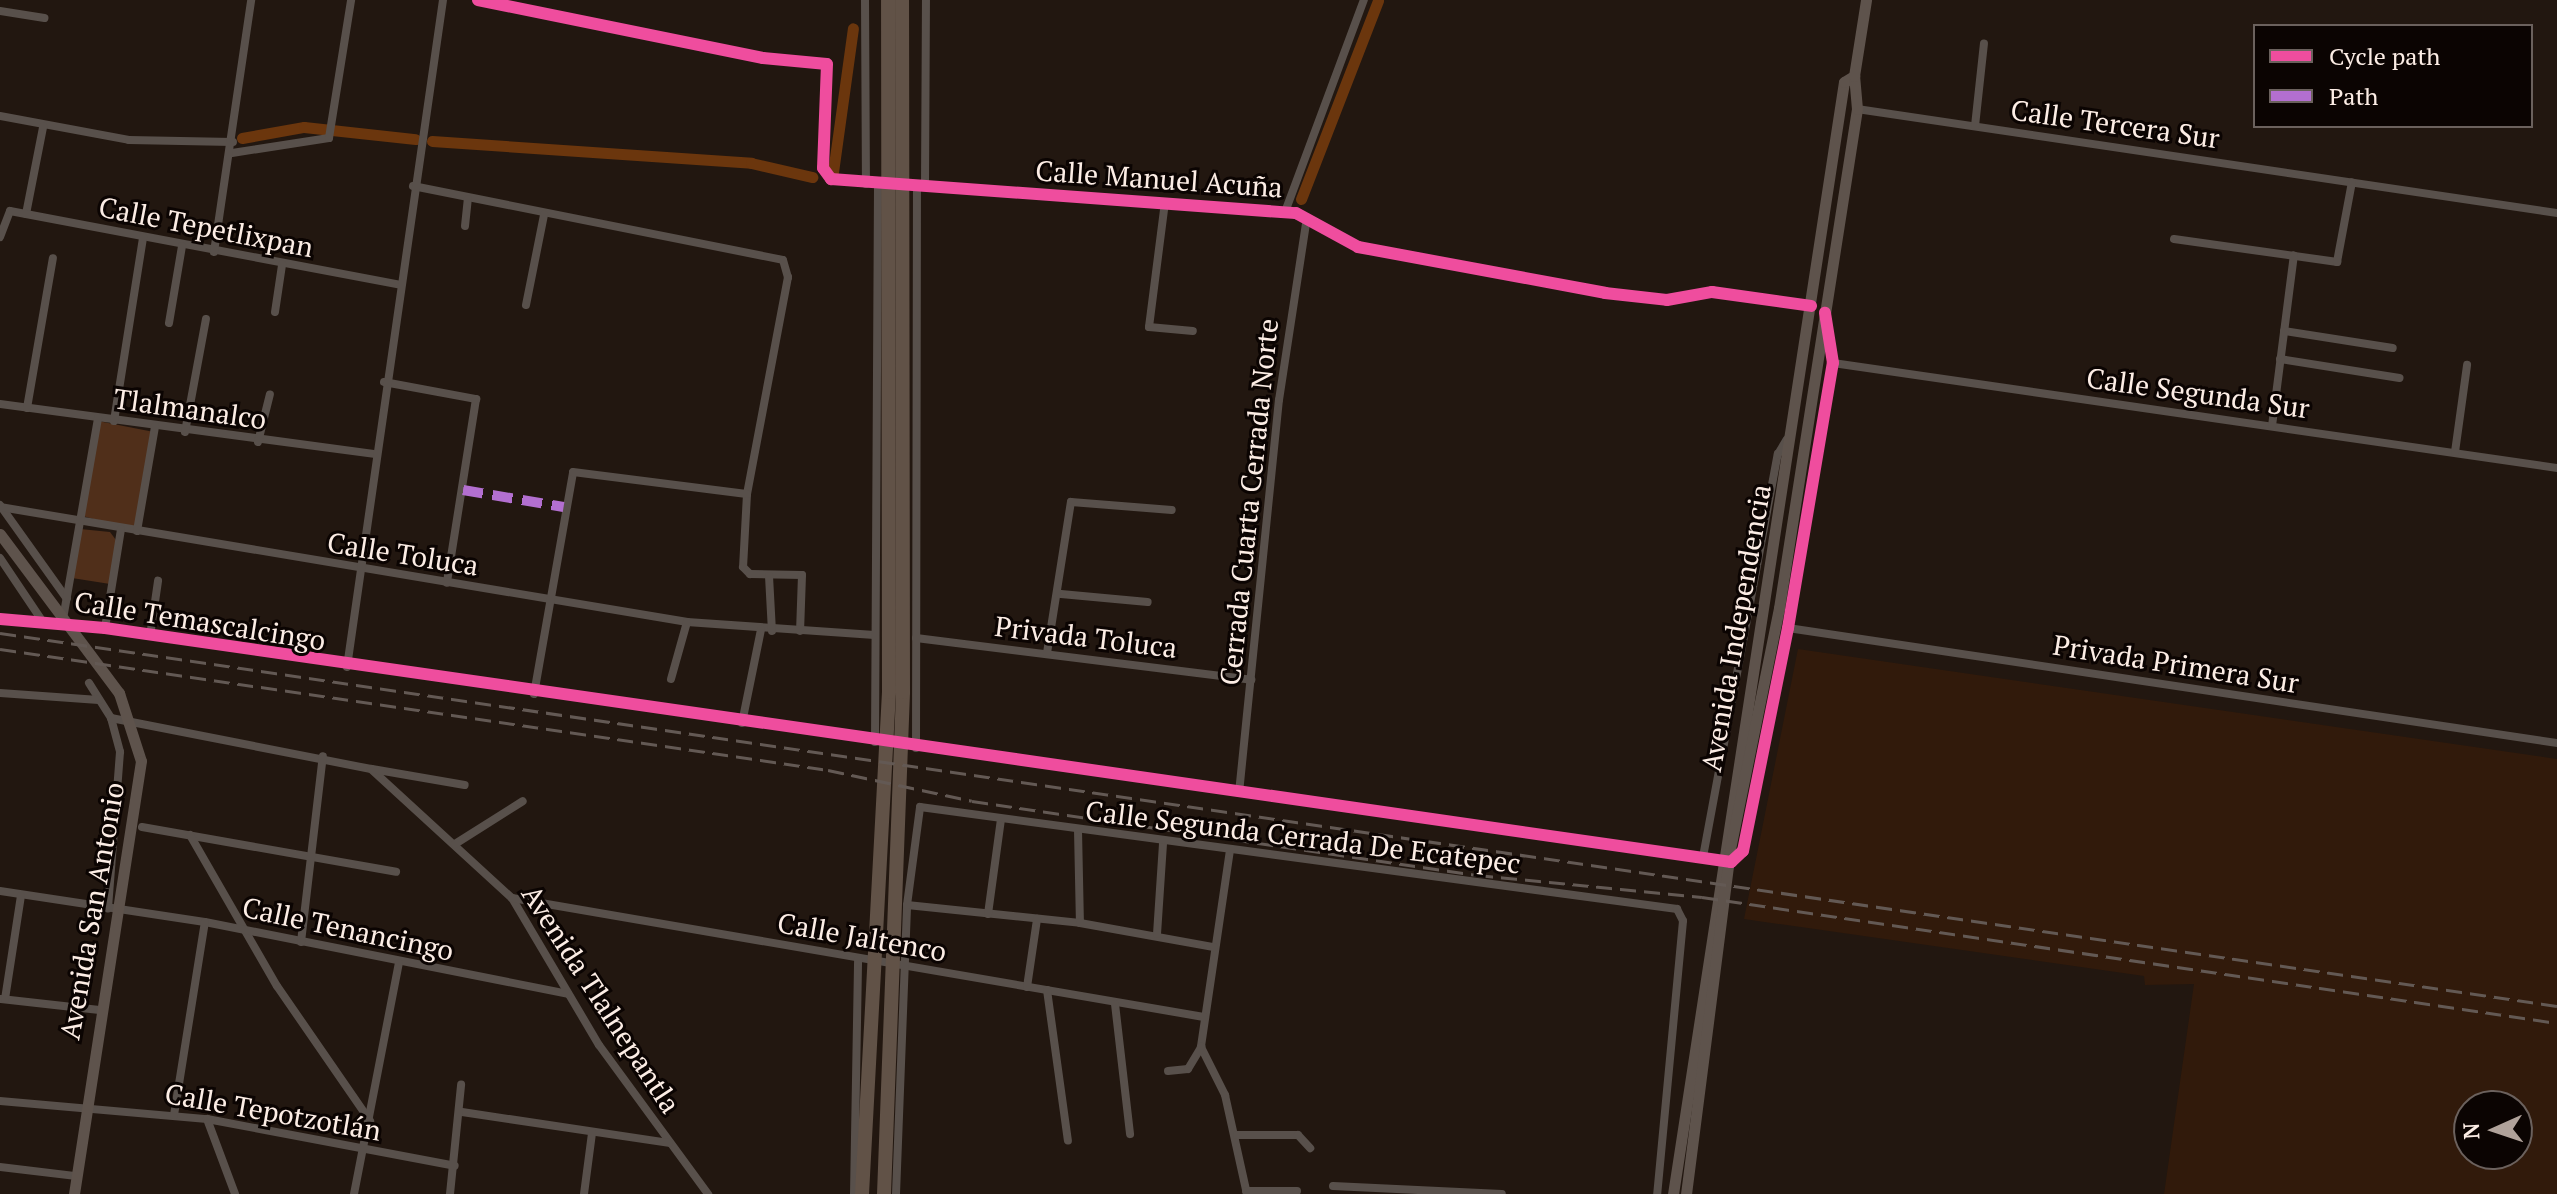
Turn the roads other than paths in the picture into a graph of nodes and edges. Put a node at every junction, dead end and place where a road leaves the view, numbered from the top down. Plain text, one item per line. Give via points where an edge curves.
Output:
1 (251, 0) edge
2 (351, 0) edge
3 (443, 0) edge
4 (478, 0) edge
5 (865, 0) edge
6 (888, 0) edge
7 (902, 0) edge
8 (926, 0) edge
9 (1364, 0) edge
10 (1866, 0) edge
11 (0, 11) edge
12 (44, 18) dead end
13 (1984, 43) dead end
14 (1854, 76) junction
15 (1857, 109) junction
16 (0, 116) edge
17 (1975, 126) junction
18 (43, 127) junction
19 (233, 142) junction
20 (232, 153) junction
21 (2352, 182) junction
22 (866, 184) junction
23 (883, 184) junction
24 (413, 186) junction
25 (921, 186) junction
26 (468, 199) junction
27 (1165, 202) junction
28 (1285, 212) junction
29 (2557, 213) edge
30 (26, 214) junction
31 (544, 215) junction
32 (1307, 217) junction
33 (465, 226) dead end
34 (0, 237) edge
35 (143, 237) junction
36 (2174, 239) dead end
37 (182, 246) junction
38 (214, 252) junction
39 (2294, 255) junction
40 (53, 258) dead end
41 (282, 265) junction
42 (398, 284) junction
43 (526, 305) dead end
44 (1811, 306) junction
45 (275, 312) dead end
46 (1825, 313) junction
47 (206, 319) dead end
48 (169, 323) dead end
49 (1193, 331) dead end
50 (2284, 331) junction
51 (2393, 348) dead end
52 (2280, 359) junction
53 (1833, 363) junction
54 (2467, 365) dead end
55 (2400, 378) dead end
56 (384, 382) junction
57 (270, 394) dead end
58 (0, 404) edge
59 (27, 408) junction
60 (98, 418) junction
61 (114, 421) junction
62 (2272, 426) junction
63 (155, 427) junction
64 (1794, 428) junction
65 (185, 432) junction
66 (258, 442) junction
67 (2455, 452) junction
68 (374, 454) junction
69 (2557, 468) edge
70 (747, 494) junction
71 (1, 507) edge
72 (1172, 510) dead end
73 (80, 518) junction
74 (121, 529) junction
75 (137, 531) junction
76 (0, 534) edge
77 (0, 558) edge
78 (356, 568) junction
79 (769, 576) junction
80 (158, 581) dead end
81 (447, 583) junction
82 (1061, 594) junction
83 (67, 599) junction
84 (548, 599) junction
85 (1148, 602) dead end
86 (1773, 608) junction
87 (0, 619) edge
88 (43, 622) junction
89 (687, 622) junction
90 (63, 624) junction
91 (105, 628) junction
92 (1788, 628) junction
93 (761, 630) junction
94 (772, 631) junction
95 (800, 631) junction
96 (875, 635) junction
97 (150, 636) junction
98 (916, 638) junction
99 (1047, 653) junction
100 (347, 667) junction
101 (671, 679) dead end
102 (1251, 680) junction
103 (89, 683) dead end
104 (896, 692) junction
105 (0, 693) edge
106 (534, 694) junction
107 (99, 700) junction
108 (111, 718) junction
109 (742, 723) junction
110 (875, 742) junction
111 (2557, 743) edge
112 (916, 748) junction
113 (323, 756) junction
114 (371, 769) junction
115 (465, 785) dead end
116 (1239, 793) junction
117 (523, 801) dead end
118 (1001, 819) junction
119 (142, 827) dead end
120 (1078, 830) junction
121 (190, 835) junction
122 (1163, 843) junction
123 (455, 844) junction
124 (1230, 850) junction
125 (1703, 857) junction
126 (311, 858) junction
127 (396, 872) dead end
128 (0, 891) edge
129 (21, 896) junction
130 (512, 898) junction
131 (907, 905) junction
132 (114, 909) junction
133 (988, 914) junction
134 (1037, 919) junction
135 (205, 922) junction
136 (1080, 923) junction
137 (251, 931) junction
138 (1157, 934) junction
139 (301, 942) junction
140 (884, 942) junction
141 (1214, 947) junction
142 (858, 959) junction
143 (399, 963) junction
144 (903, 967) junction
145 (882, 981) junction
146 (1027, 987) junction
147 (1047, 990) junction
148 (568, 994) junction
149 (3, 999) edge
150 (1115, 1004) junction
151 (99, 1010) junction
152 (1204, 1017) junction
153 (1201, 1047) junction
154 (1168, 1071) dead end
155 (461, 1085) dead end
156 (0, 1101) edge
157 (83, 1108) junction
158 (462, 1112) junction
159 (174, 1115) junction
160 (207, 1119) junction
161 (370, 1121) junction
162 (1687, 1124) junction
163 (592, 1133) junction
164 (1130, 1134) dead end
165 (1237, 1135) junction
166 (1068, 1141) dead end
167 (669, 1143) junction
168 (1310, 1148) dead end
169 (362, 1150) junction
170 (455, 1166) junction
171 (0, 1167) edge
172 (76, 1176) junction
173 (1333, 1186) dead end
174 (1297, 1191) dead end
175 (1247, 1192) edge
176 (74, 1194) edge
177 (235, 1194) edge
178 (354, 1194) edge
179 (450, 1194) edge
180 (584, 1194) edge
181 (708, 1194) edge
182 (854, 1194) edge
183 (862, 1194) edge
184 (884, 1194) edge
185 (896, 1194) edge
186 (1502, 1194) edge
187 (1657, 1194) edge
188 (1673, 1194) edge
189 (1686, 1194) edge

1 - 19 street
2 - 20 street via 329,138
3 - 24 street
4 - 22 street, Calle Manuel Acuña via 763,58 827,64 825,176
5 - 22 street
6 - 23 highway
7 - 104 highway
8 - 25 street
9 - 28 street
10 - 14 main road, Avenida Independencia
11 - 12 street
13 - 17 street
14 - 15 main road, Avenida Independencia
14 - 44 main road, Avenida Independencia via 1844,82
15 - 17 street, Calle Tercera Sur
15 - 46 main road, Avenida Independencia
16 - 18 street
17 - 21 street, Calle Tercera Sur
18 - 19 street via 129,140
18 - 30 street
19 - 20 street
20 - 38 street
21 - 29 street, Calle Tercera Sur
21 - 39 street via 2340,260
22 - 23 street, Calle Manuel Acuña
23 - 25 street, Calle Manuel Acuña
23 - 96 street
23 - 104 highway
24 - 26 street
24 - 42 street
25 - 27 street, Calle Manuel Acuña
25 - 98 street
26 - 31 street
26 - 33 street
27 - 28 street, Calle Manuel Acuña
27 - 49 street via 1149,327
28 - 32 street, Calle Manuel Acuña
30 - 34 street, Calle Tepetlixpan via 6,212
30 - 35 street, Calle Tepetlixpan
31 - 43 street
31 - 70 street via 783,260 788,277
32 - 44 street, Calle Manuel Acuña via 1358,247 1605,293 1667,300 1712,292
32 - 102 street, Cerrada Cuarta Cerrada Norte via 1279,400
35 - 37 street, Calle Tepetlixpan
35 - 61 street
36 - 39 street
37 - 38 street, Calle Tepetlixpan
37 - 48 street
38 - 41 street, Calle Tepetlixpan
39 - 50 street
40 - 59 street
41 - 42 street, Calle Tepetlixpan
41 - 45 street
42 - 56 street
44 - 64 main road, Avenida Independencia
46 - 53 street
46 - 86 main road, Avenida Independencia
47 - 65 street
50 - 51 street
50 - 52 street
52 - 55 street
52 - 62 street
53 - 62 street, Calle Segunda Sur
53 - 92 street
54 - 67 street
56 - 68 street
56 - 81 street via 476,399
57 - 66 street
58 - 59 street, Tlalmanalco
59 - 60 street, Tlalmanalco
60 - 61 street, Tlalmanalco
60 - 73 street
61 - 63 street, Tlalmanalco
62 - 67 street, Calle Segunda Sur
63 - 65 street, Tlalmanalco
63 - 75 street
64 - 86 main road, Avenida Independencia
64 - 125 street via 1778,454
65 - 66 street, Tlalmanalco
66 - 68 street, Tlalmanalco
67 - 69 street, Calle Segunda Sur
68 - 78 street
70 - 79 street via 743,567
70 - 84 street via 573,472
71 - 73 street, Calle Toluca
71 - 83 street
72 - 82 street via 1071,502
73 - 74 street, Calle Toluca
73 - 83 street
74 - 75 street, Calle Toluca
74 - 91 street
75 - 78 street, Calle Toluca
76 - 132 main road, Avenida San Antonio via 103,668 137,737 140,794 124,895
77 - 88 street
78 - 81 street, Calle Toluca
78 - 100 street
79 - 94 street
79 - 95 street via 802,575
80 - 97 street
81 - 84 street, Calle Toluca
82 - 85 street
82 - 99 street
83 - 90 street
84 - 89 street, Calle Toluca
84 - 106 street
86 - 162 main road, Avenida Independencia
87 - 88 street, Calle Temascalcingo
88 - 90 street, Calle Temascalcingo
89 - 93 street, Calle Toluca
89 - 101 street
90 - 91 street, Calle Temascalcingo
91 - 97 street, Calle Temascalcingo
92 - 111 street, Privada Primera Sur
92 - 125 street, Calle Temascalcingo via 1743,851 1731,862
93 - 94 street, Calle Toluca
93 - 109 street
94 - 95 street, Calle Toluca
95 - 96 street
96 - 110 street
97 - 100 street, Calle Temascalcingo
98 - 99 street, Privada Toluca
98 - 112 street
99 - 102 street, Privada Toluca
100 - 106 street, Calle Temascalcingo
102 - 116 street, Cerrada Cuarta Cerrada Norte
103 - 107 street, Avenida San Antonio
104 - 140 highway via 882,846
104 - 140 highway via 898,849
105 - 107 street
106 - 109 street, Calle Temascalcingo
107 - 108 street, Avenida San Antonio
108 - 113 street, Avenida Tlalnepantla
108 - 132 street, Avenida San Antonio via 120,793
109 - 110 street, Calle Temascalcingo
110 - 112 street, Calle Temascalcingo
112 - 116 street, Calle Temascalcingo
113 - 114 street, Avenida Tlalnepantla
113 - 126 street
114 - 115 street
114 - 123 street, Avenida Tlalnepantla
116 - 125 street, Calle Temascalcingo
117 - 123 street
118 - 120 street, Calle Segunda Cerrada De Ecatepec
118 - 131 street, Calle Segunda Cerrada De Ecatepec via 916,808
118 - 133 street
119 - 121 street
120 - 122 street, Calle Segunda Cerrada De Ecatepec
120 - 136 street
121 - 126 street
121 - 137 street
122 - 124 street, Calle Segunda Cerrada De Ecatepec
122 - 138 street
123 - 130 street, Avenida Tlalnepantla
124 - 141 street
124 - 187 street, Calle Segunda Cerrada De Ecatepec via 1682,913
126 - 127 street
126 - 139 street
128 - 129 street, Calle Tenancingo
129 - 132 street, Calle Tenancingo
129 - 149 street
130 - 142 street, Calle Jaltenco
130 - 148 street, Avenida Tlalnepantla
131 - 133 street
131 - 144 street
132 - 135 street, Calle Tenancingo
132 - 151 main road, Avenida San Antonio
133 - 134 street
134 - 136 street
134 - 146 street
135 - 137 street, Calle Tenancingo
135 - 159 street
136 - 138 street
137 - 139 street, Calle Tenancingo
137 - 161 street via 277,986
138 - 141 street
139 - 143 street, Calle Tenancingo
140 - 145 highway
141 - 152 street
142 - 144 street, Calle Jaltenco
142 - 182 street
143 - 148 street, Calle Tenancingo
143 - 161 street
144 - 146 street, Calle Jaltenco
144 - 185 street
145 - 183 highway
145 - 184 highway
146 - 147 street, Calle Jaltenco
147 - 150 street, Calle Jaltenco
147 - 166 street
148 - 167 street, Avenida Tlalnepantla
149 - 151 street
150 - 152 street, Calle Jaltenco
150 - 164 street
151 - 157 main road, Avenida San Antonio
152 - 153 street
153 - 154 street via 1188,1069
153 - 165 street
155 - 158 street
156 - 157 street, Calle Tepotzotlán
157 - 159 street, Calle Tepotzotlán
157 - 172 main road, Avenida San Antonio
158 - 163 street
158 - 170 street
159 - 160 street, Calle Tepotzotlán
160 - 169 street, Calle Tepotzotlán
160 - 177 street
161 - 169 street
162 - 188 main road, Avenida Independencia
162 - 189 main road, Avenida Independencia
163 - 167 street
163 - 180 street
165 - 168 street via 1298,1135
165 - 175 street
167 - 181 street, Avenida Tlalnepantla
169 - 170 street, Calle Tepotzotlán
169 - 178 street
170 - 179 street
171 - 172 street
172 - 176 main road, Avenida San Antonio
173 - 186 street
174 - 175 street

